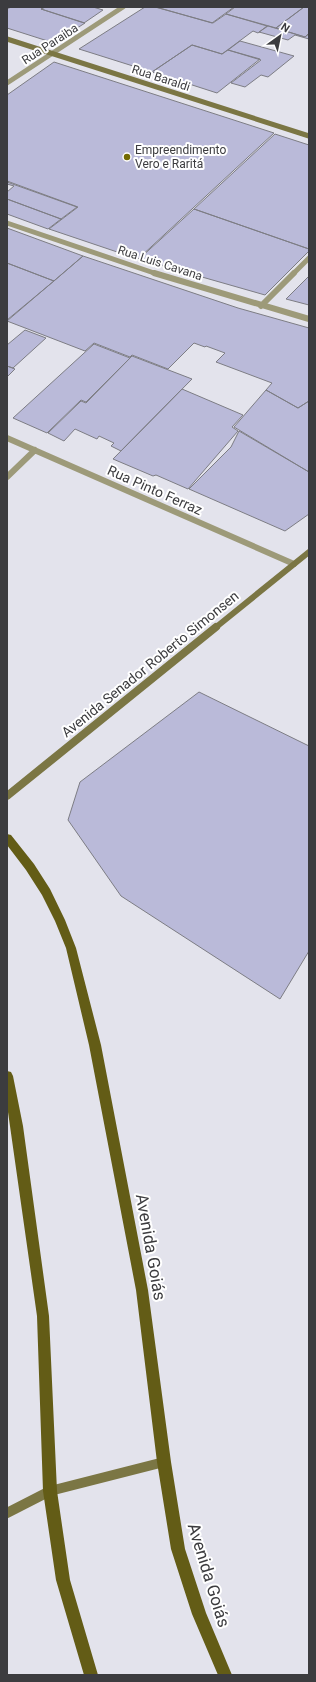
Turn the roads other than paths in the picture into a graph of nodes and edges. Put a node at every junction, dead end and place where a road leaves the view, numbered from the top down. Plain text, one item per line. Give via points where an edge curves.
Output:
1 (123, 7) edge
2 (7, 39) edge
3 (54, 54) junction
4 (7, 83) edge
5 (309, 136) edge
6 (7, 222) edge
7 (309, 258) edge
8 (261, 306) junction
9 (309, 319) edge
10 (7, 438) edge
11 (35, 450) junction
12 (7, 478) edge
13 (309, 552) edge
14 (294, 564) junction
15 (7, 796) edge
16 (7, 838) edge
17 (7, 1076) edge
18 (164, 1462) junction
19 (50, 1491) junction
20 (7, 1513) edge
21 (90, 1675) edge
22 (225, 1675) edge

1 - 3 street, Rua Paraiba
2 - 3 street, Rua Baraldi
3 - 4 street, Rua Paraiba
3 - 5 street, Rua Baraldi
6 - 8 street, Rua Luis Cavana via 118,262
7 - 8 street
8 - 9 street, Rua Luis Cavana
10 - 11 street, Rua Pinto Ferraz
11 - 12 street
11 - 14 street, Rua Pinto Ferraz
13 - 14 street, Avenida Senador Roberto Simonsen
14 - 15 street, Avenida Senador Roberto Simonsen
16 - 18 main road, Avenida Goiás via 46,892 71,948 95,1046 142,1290
17 - 19 main road via 17,1126 43,1316
18 - 19 street
18 - 22 main road, Avenida Goiás via 178,1549 199,1614
19 - 20 street
19 - 21 main road via 63,1580

